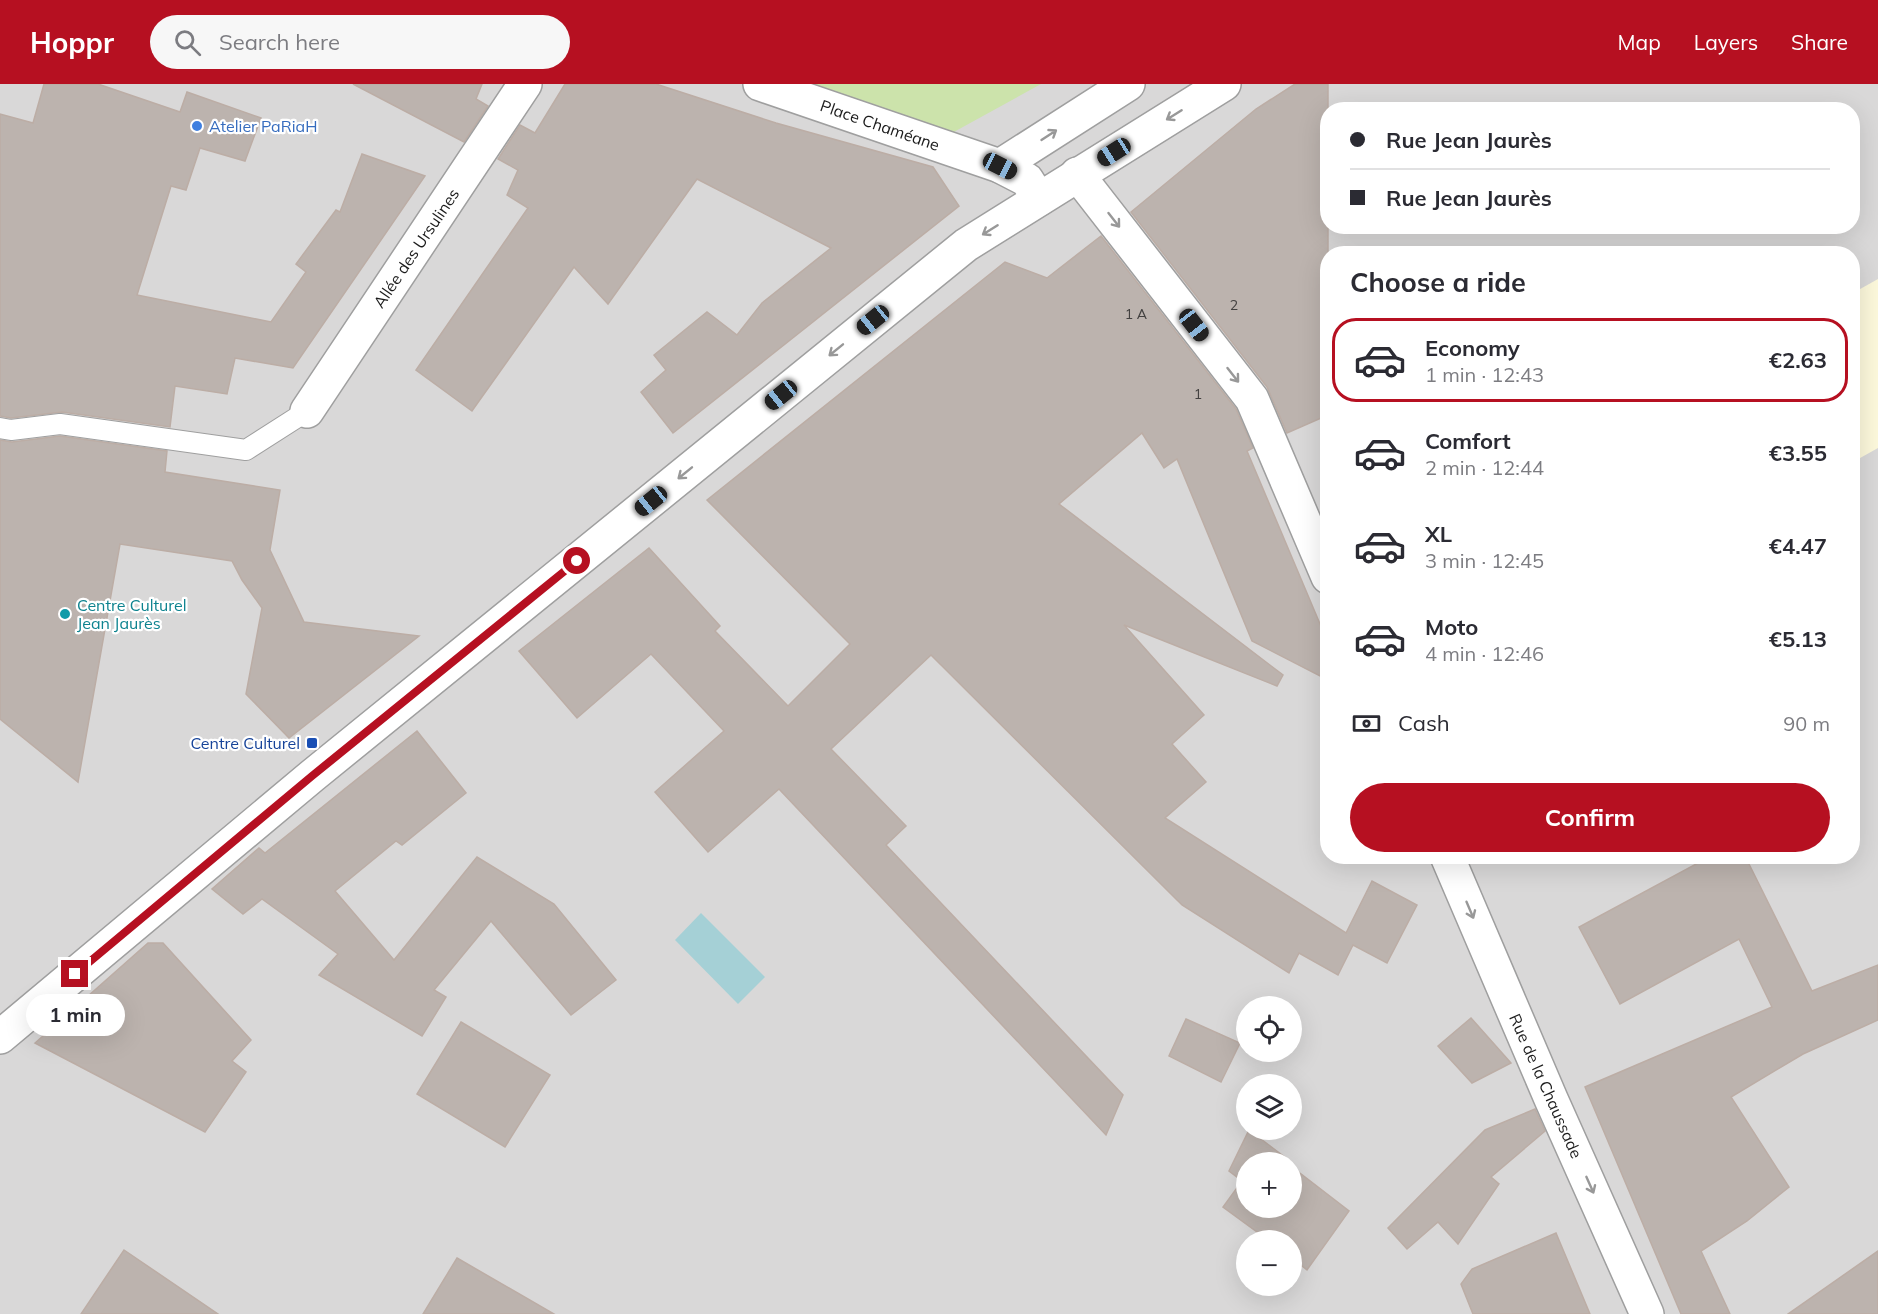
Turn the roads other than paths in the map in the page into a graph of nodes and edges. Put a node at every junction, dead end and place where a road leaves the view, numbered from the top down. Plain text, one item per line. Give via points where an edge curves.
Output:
1 (525, 84) edge
2 (760, 84) edge
3 (1128, 84) edge
4 (1224, 84) edge
5 (1000, 166) junction
6 (1077, 174) junction
7 (1039, 199) junction
8 (307, 411) joint
9 (0, 428) edge
10 (1320, 558) edge
11 (1450, 864) edge
12 (0, 1037) edge
13 (1647, 1314) edge

1 - 8 street, Allée des Ursulines
2 - 5 street, Place Chaméane
5 -> 3 street
4 -> 6 street
5 - 7 street, Place Chaméane via 1027,180
6 - 7 street
6 -> 10 street via 1252,399
7 -> 12 street via 966,245 312,776
8 - 9 lane via 246,450 60,424
11 -> 13 street, Rue de la Chaussade

